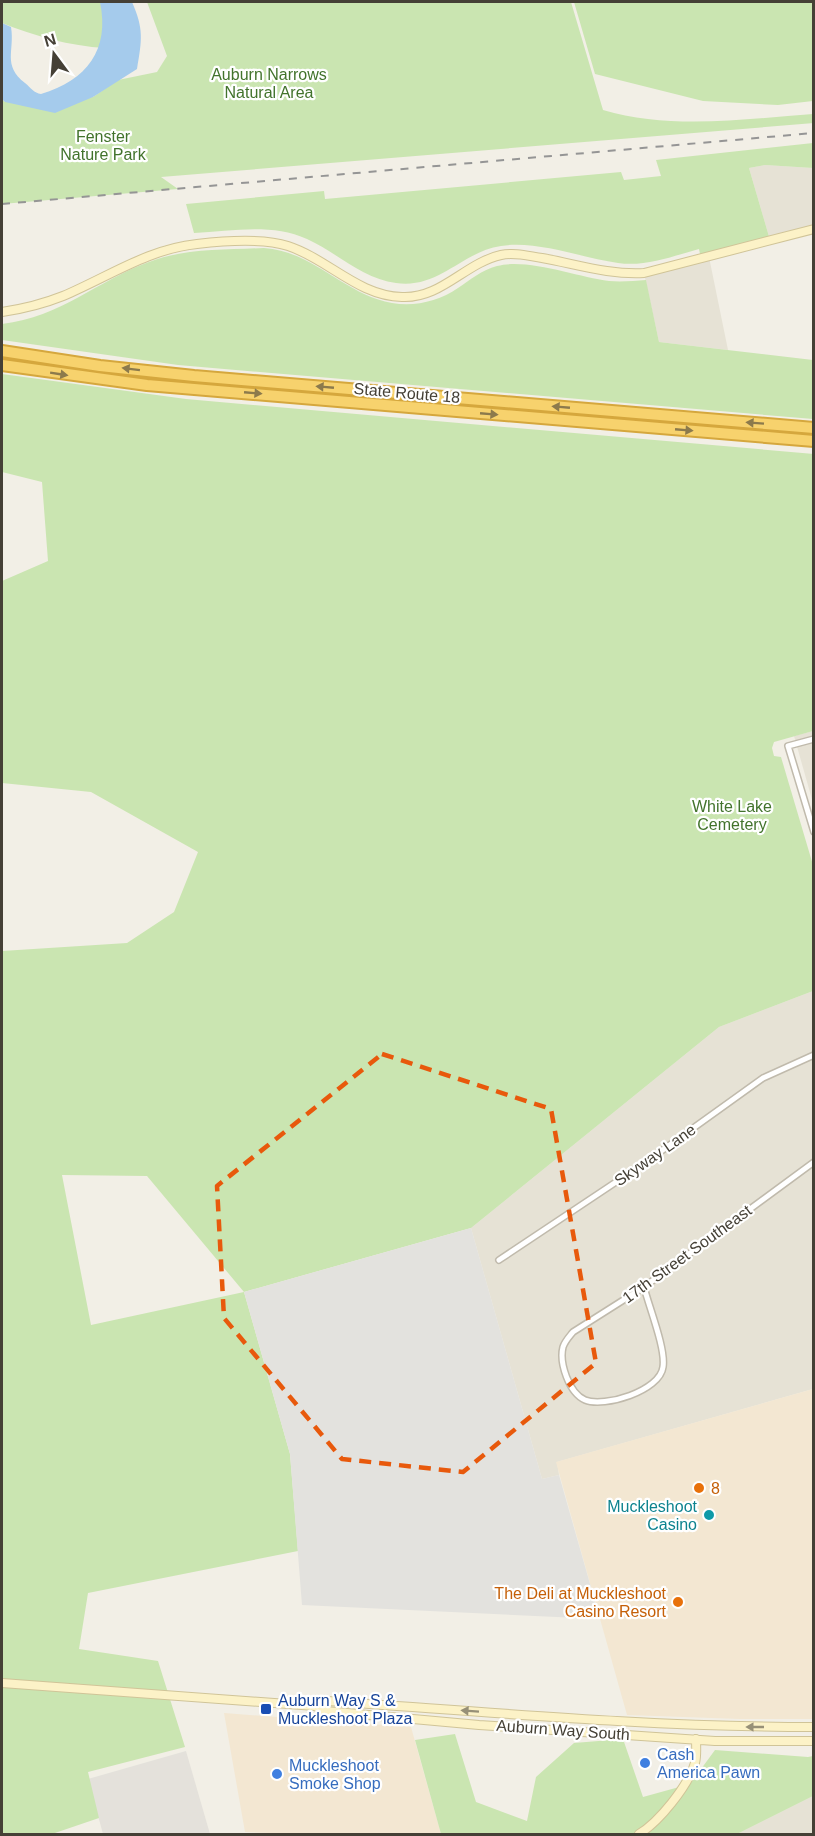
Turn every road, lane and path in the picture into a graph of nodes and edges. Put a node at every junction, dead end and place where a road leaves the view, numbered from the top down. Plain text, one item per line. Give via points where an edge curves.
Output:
1 (813, 229) edge
2 (2, 312) edge
3 (2, 351) edge
4 (2, 365) edge
5 (813, 428) edge
6 (813, 441) edge
7 (813, 739) edge
8 (813, 832) edge
9 (813, 1054) edge
10 (813, 1162) edge
11 (499, 1260) dead end
12 (644, 1287) junction
13 (2, 1683) edge
14 (315, 1706) junction
15 (813, 1727) edge
16 (696, 1739) junction
17 (813, 1741) edge
18 (639, 1834) edge

1 - 2 main road via 644,273 627,274 517,254 501,255 423,295 403,297 361,286 288,246 271,242 196,244 148,255 43,303
5 -> 3 highway, State Route 18 via 182,375
4 -> 6 highway, State Route 18 via 147,385
7 - 8 street via 788,746
9 - 11 street, Skyway Lane via 763,1078
10 - 12 street, 17th Street Southeast
12 - 12 street, 17th Street Southeast via 663,1353 664,1364 658,1379 648,1388 607,1401 585,1400 569,1383 563,1347 573,1332
13 - 14 main road, Auburn Way South
15 -> 14 main road, Auburn Way South via 658,1724 327,1701
14 - 16 main road, Auburn Way South via 328,1712
16 - 17 main road, Auburn Way South
16 - 18 main road via 695,1763 690,1773 657,1822

